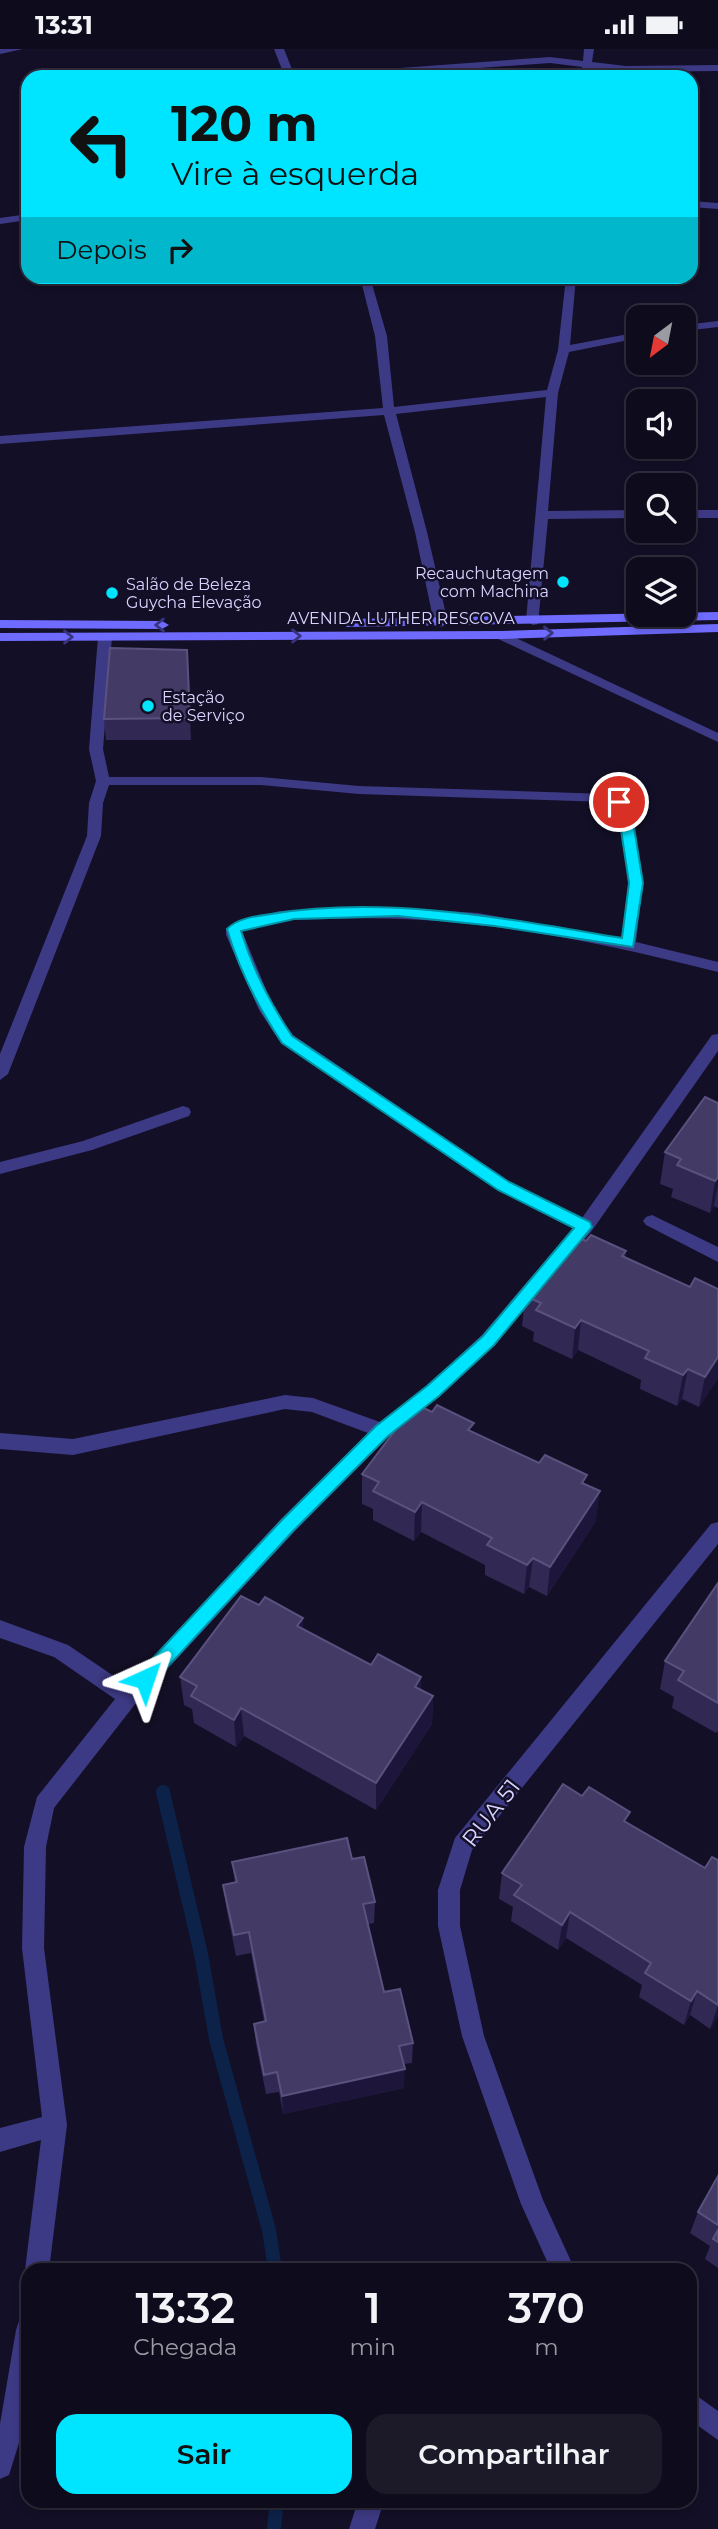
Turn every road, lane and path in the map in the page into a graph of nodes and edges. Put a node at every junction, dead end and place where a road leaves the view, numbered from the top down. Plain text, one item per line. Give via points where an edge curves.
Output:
1 (18, 49) edge
2 (279, 49) edge
3 (589, 49) edge
4 (0, 51) edge
5 (587, 65) junction
6 (718, 68) edge
7 (287, 70) edge
8 (414, 70) edge
9 (587, 70) edge
10 (698, 205) edge
11 (718, 206) edge
12 (21, 218) edge
13 (0, 221) edge
14 (367, 284) edge
15 (570, 284) edge
16 (718, 324) edge
17 (696, 327) edge
18 (626, 338) edge
19 (564, 350) junction
20 (552, 393) junction
21 (389, 411) junction
22 (0, 439) edge
23 (718, 513) edge
24 (626, 514) edge
25 (696, 514) edge
26 (543, 515) junction
27 (718, 616) edge
28 (533, 621) junction
29 (441, 623) junction
30 (0, 624) edge
31 (718, 628) edge
32 (501, 635) junction
33 (0, 637) edge
34 (104, 637) junction
35 (718, 738) edge
36 (103, 781) junction
37 (628, 944) junction
38 (718, 967) edge
39 (718, 1039) edge
40 (0, 1074) edge
41 (183, 1112) dead end
42 (0, 1168) edge
43 (652, 1221) dead end
44 (585, 1227) junction
45 (718, 1255) edge
46 (382, 1431) junction
47 (0, 1441) edge
48 (718, 1529) edge
49 (0, 1629) edge
50 (129, 1697) junction
51 (55, 2125) junction
52 (0, 2140) edge
53 (38, 2263) edge
54 (560, 2263) edge
55 (21, 2378) edge
56 (697, 2410) edge
57 (718, 2427) edge
58 (0, 2466) edge
59 (369, 2508) edge
60 (362, 2529) edge

1 - 4 street
2 - 7 street
3 - 5 street
5 - 6 street
5 - 8 street via 538,61
5 - 9 street
10 - 11 street
12 - 13 street
14 - 21 street via 381,336
15 - 19 street
16 - 17 street
18 - 19 street
19 - 20 street
20 - 21 street
20 - 26 street
21 - 22 street
21 - 29 street
23 - 25 street
24 - 26 street
26 - 28 street
27 - 28 main road, AVENIDA LUTHER RESCOVA
28 - 29 main road, AVENIDA LUTHER RESCOVA
29 -> 30 main road, AVENIDA LUTHER RESCOVA
32 -> 31 main road, AVENIDA LUTHER RESCOVA
34 -> 32 main road, AVENIDA LUTHER RESCOVA
32 - 35 street
33 -> 34 main road, AVENIDA LUTHER RESCOVA
34 - 36 street via 96,749
36 - 37 street via 261,781 359,790 607,798 624,809 636,883
36 - 40 street via 94,837
37 - 38 street
37 - 44 street via 398,912 294,915 234,929 267,1010 287,1039 504,1186
39 - 44 street
41 - 42 street via 86,1146
43 - 45 street
44 - 46 street via 488,1340
46 - 47 street via 313,1405 285,1402 73,1447
46 - 50 street
48 - 54 street, RUA 51 via 463,1845 449,1890 449,1926 473,2036 533,2204
49 - 50 street via 61,1651
50 - 51 street via 44,1804 35,1847 33,1948
51 - 52 street
51 - 53 street
55 - 58 street
56 - 57 street
59 - 60 street

